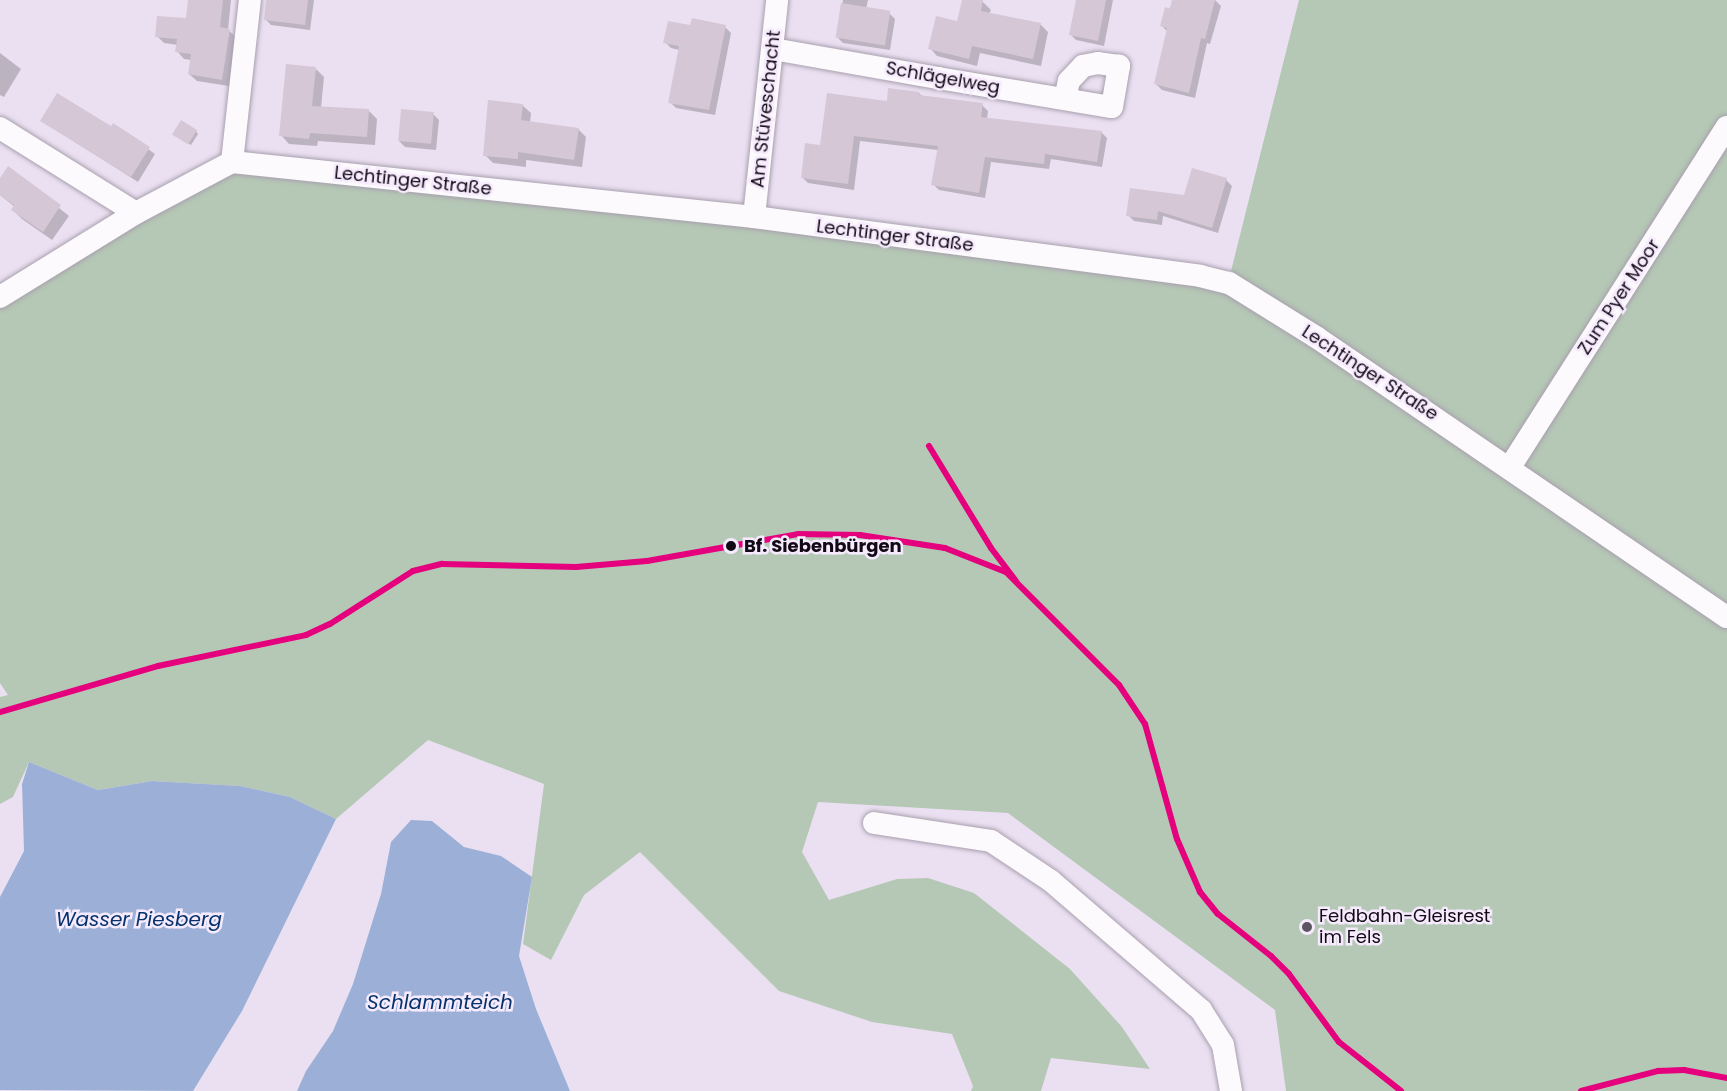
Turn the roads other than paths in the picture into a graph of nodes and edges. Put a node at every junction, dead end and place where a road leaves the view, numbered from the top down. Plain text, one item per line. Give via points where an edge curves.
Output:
1 (250, 0) edge
2 (777, 0) edge
3 (773, 49) junction
4 (1065, 99) junction
5 (0, 128) edge
6 (1727, 128) edge
7 (232, 162) junction
8 (136, 213) junction
9 (754, 217) junction
10 (0, 297) edge
11 (1510, 467) junction
12 (1727, 616) edge
13 (874, 823) dead end
14 (1231, 1091) edge

1 - 7 street
2 - 3 street, Am Stüveschacht
3 - 4 street, Schlägelweg
3 - 9 street, Am Stüveschacht
4 - 4 street, Schlägelweg via 1112,107 1119,66 1083,66 1069,81
5 - 8 street
6 - 11 street, Zum Pyer Moor
7 - 8 street
7 - 9 street, Lechtinger Straße
8 - 10 street
9 - 11 street, Lechtinger Straße via 1229,283
11 - 12 street, Lechtinger Straße
13 - 14 street via 991,841 1051,881 1201,1010 1223,1045

